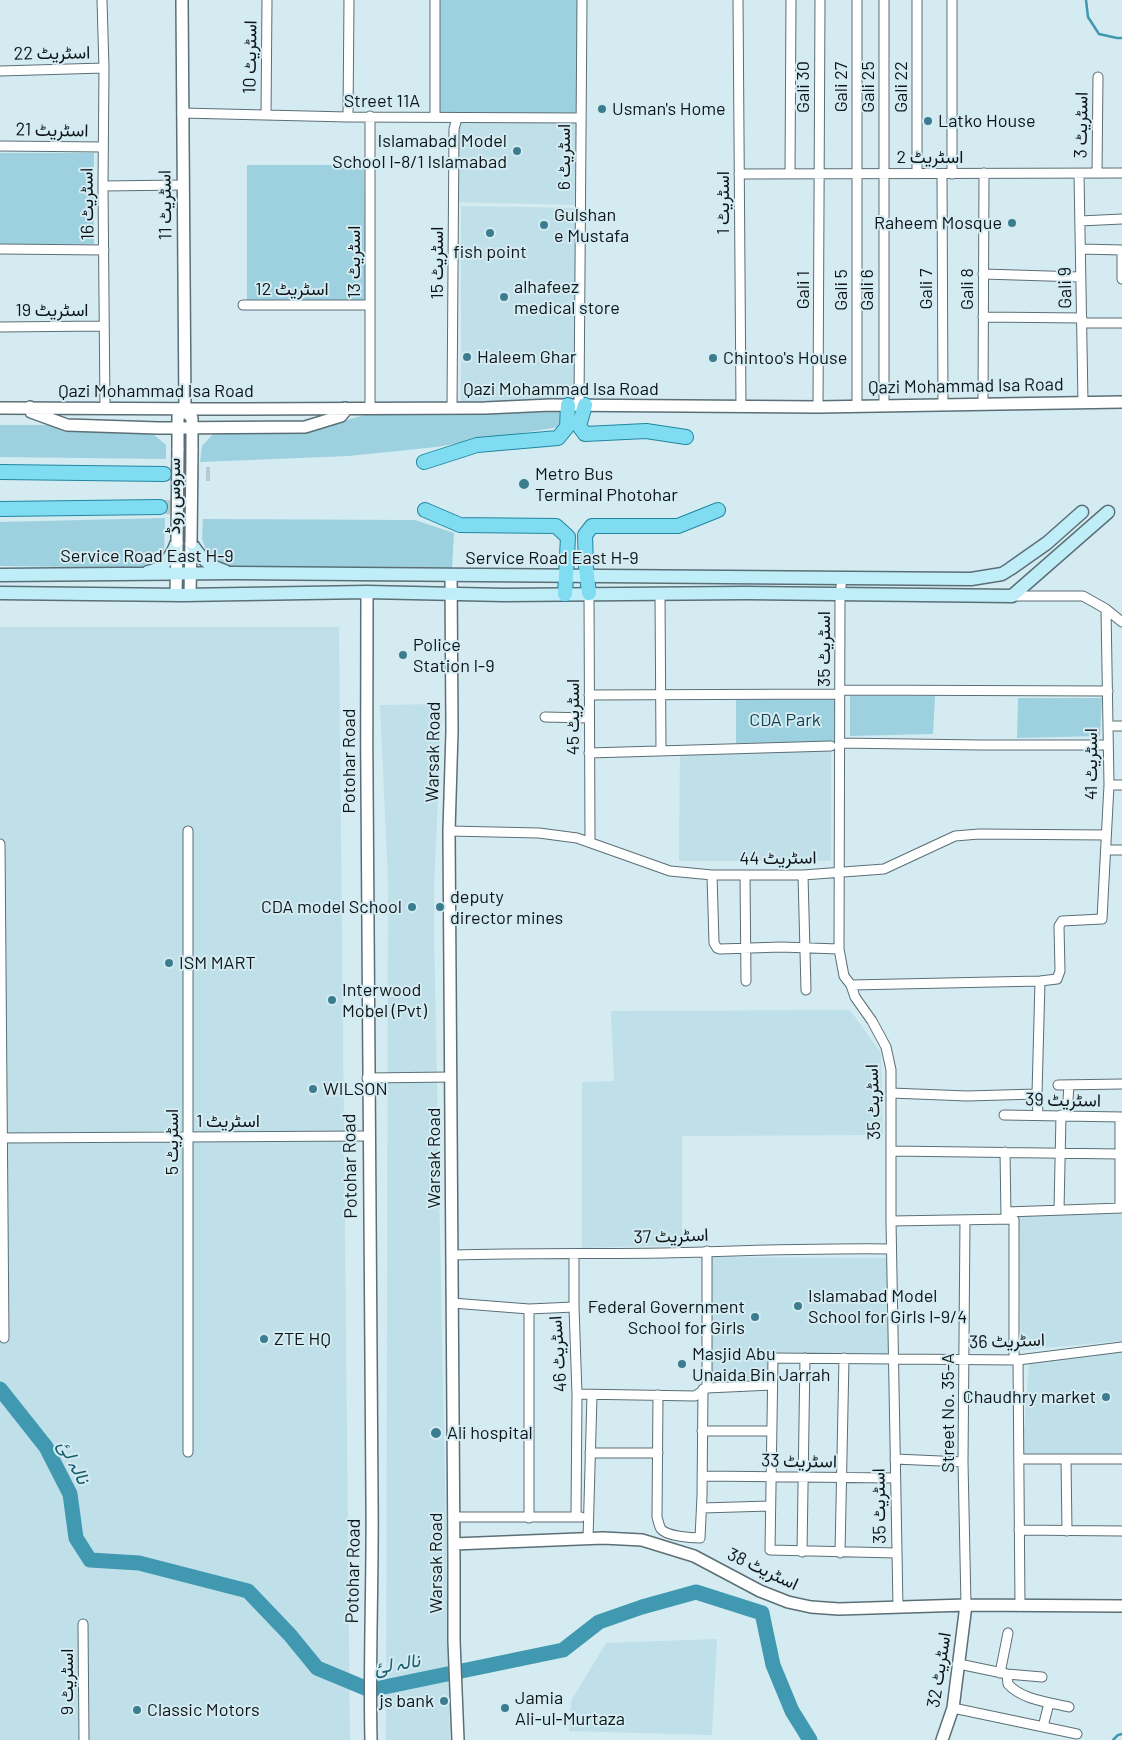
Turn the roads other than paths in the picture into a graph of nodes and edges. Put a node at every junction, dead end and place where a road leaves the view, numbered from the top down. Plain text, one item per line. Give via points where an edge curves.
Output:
1 (102, 0) edge
2 (182, 0) edge
3 (267, 0) edge
4 (348, 0) edge
5 (435, 0) edge
6 (582, 0) edge
7 (738, 0) edge
8 (791, 0) edge
9 (820, 0) edge
10 (857, 0) edge
11 (884, 0) edge
12 (917, 0) edge
13 (952, 0) edge
14 (104, 68) junction
15 (0, 71) edge
16 (1098, 77) dead end
17 (182, 113) junction
18 (266, 115) junction
19 (370, 116) junction
20 (348, 117) junction
21 (434, 117) junction
22 (457, 118) junction
23 (581, 118) junction
24 (0, 146) edge
25 (103, 147) junction
26 (1096, 173) junction
27 (1122, 173) edge
28 (739, 174) junction
29 (790, 174) junction
30 (819, 174) junction
31 (858, 174) junction
32 (884, 174) junction
33 (917, 174) junction
34 (942, 174) junction
35 (952, 174) junction
36 (984, 174) junction
37 (1079, 174) junction
38 (103, 186) junction
39 (183, 186) junction
40 (1122, 219) edge
41 (1080, 221) junction
42 (0, 249) edge
43 (1080, 249) junction
44 (104, 250) junction
45 (1122, 250) edge
46 (983, 274) junction
47 (1080, 277) junction
48 (1122, 279) edge
49 (243, 305) dead end
50 (370, 305) junction
51 (983, 317) junction
52 (1082, 320) junction
53 (1122, 323) edge
54 (0, 326) edge
55 (104, 326) junction
56 (1083, 402) junction
57 (1122, 402) edge
58 (943, 404) junction
59 (983, 404) junction
60 (577, 405) junction
61 (857, 405) junction
62 (884, 406) junction
63 (30, 407) junction
64 (741, 407) junction
65 (818, 407) junction
66 (0, 408) edge
67 (105, 408) junction
68 (345, 408) junction
69 (370, 408) junction
70 (452, 408) junction
71 (185, 410) junction
72 (177, 428) junction
73 (192, 428) junction
74 (686, 438) dead end
75 (424, 462) dead end
76 (0, 472) edge
77 (164, 474) tunnel mouth
78 (160, 507) tunnel mouth
79 (0, 510) edge
80 (425, 510) dead end
81 (718, 510) dead end
82 (1082, 512) dead end
83 (1108, 512) dead end
84 (177, 542) junction
85 (191, 543) junction
86 (177, 573) junction
87 (191, 573) junction
88 (234, 573) junction
89 (141, 574) junction
90 (1002, 574) junction
91 (0, 575) edge
92 (451, 575) junction
93 (565, 576) junction
94 (587, 576) junction
95 (746, 576) junction
96 (842, 578) junction
97 (1026, 584) junction
98 (367, 592) junction
99 (0, 593) edge
100 (589, 593) junction
101 (746, 593) junction
102 (451, 594) junction
103 (565, 594) junction
104 (660, 594) junction
105 (183, 595) junction
106 (840, 595) junction
107 (1012, 596) junction
108 (1106, 609) junction
109 (1122, 622) edge
110 (840, 692) junction
111 (1108, 692) junction
112 (661, 694) junction
113 (588, 695) junction
114 (546, 717) dead end
115 (589, 718) junction
116 (1108, 726) junction
117 (1122, 726) edge
118 (836, 744) junction
119 (1108, 745) junction
120 (661, 750) junction
121 (589, 753) junction
122 (1108, 785) junction
123 (1122, 785) edge
124 (188, 831) dead end
125 (449, 831) junction
126 (1106, 836) junction
127 (590, 841) junction
128 (0, 844) edge
129 (1106, 850) junction
130 (1122, 850) edge
131 (840, 874) junction
132 (712, 875) junction
133 (745, 875) junction
134 (803, 876) junction
135 (804, 947) junction
136 (746, 948) junction
137 (839, 948) junction
138 (746, 981) dead end
139 (1040, 982) junction
140 (851, 985) junction
141 (806, 990) dead end
142 (367, 1078) junction
143 (451, 1078) junction
144 (1122, 1084) edge
145 (1058, 1085) dead end
146 (1069, 1085) junction
147 (891, 1093) junction
148 (1037, 1094) junction
149 (1004, 1115) dead end
150 (1038, 1115) junction
151 (1064, 1115) junction
152 (1121, 1117) edge
153 (367, 1136) junction
154 (189, 1137) junction
155 (2, 1138) edge
156 (891, 1151) junction
157 (1005, 1152) junction
158 (1060, 1152) junction
159 (1120, 1154) junction
160 (1121, 1208) edge
161 (1060, 1210) junction
162 (1006, 1215) junction
163 (965, 1220) junction
164 (891, 1221) junction
165 (892, 1249) junction
166 (707, 1250) junction
167 (574, 1254) junction
168 (452, 1255) junction
169 (452, 1303) junction
170 (574, 1307) junction
171 (529, 1309) junction
172 (4, 1338) dead end
173 (1122, 1347) edge
174 (805, 1358) junction
175 (844, 1358) junction
176 (893, 1359) junction
177 (964, 1359) junction
178 (1016, 1360) junction
179 (772, 1385) junction
180 (705, 1388) junction
181 (577, 1394) junction
182 (592, 1395) junction
183 (658, 1395) junction
184 (702, 1431) junction
185 (771, 1432) junction
186 (188, 1452) dead end
187 (590, 1453) junction
188 (658, 1453) junction
189 (895, 1459) junction
190 (1018, 1459) junction
191 (1066, 1459) junction
192 (1122, 1459) edge
193 (963, 1462) junction
194 (702, 1476) junction
195 (770, 1477) junction
196 (803, 1477) junction
197 (842, 1478) junction
198 (895, 1478) junction
199 (770, 1506) junction
200 (702, 1508) junction
201 (454, 1517) junction
202 (576, 1517) junction
203 (529, 1518) junction
204 (589, 1518) junction
205 (1019, 1530) junction
206 (1067, 1531) junction
207 (1122, 1531) edge
208 (588, 1539) junction
209 (454, 1544) junction
210 (802, 1552) junction
211 (840, 1553) junction
212 (896, 1554) junction
213 (966, 1605) junction
214 (1020, 1606) junction
215 (1122, 1606) edge
216 (898, 1607) junction
217 (83, 1624) dead end
218 (1008, 1633) dead end
219 (959, 1664) junction
220 (1003, 1674) junction
221 (1042, 1677) dead end
222 (1049, 1703) junction
223 (1069, 1707) dead end
224 (953, 1708) junction
225 (1043, 1727) junction
226 (1078, 1734) dead end
227 (84, 1740) edge
228 (371, 1740) edge
229 (458, 1740) edge
230 (942, 1740) edge

1 - 14 street, اسٹریٹ 16
2 - 17 street, اسٹریٹ 11
3 - 18 street, اسٹریٹ 10
4 - 20 street
5 - 21 street
6 - 23 street, اسٹریٹ 6
7 - 28 street, اسٹریٹ 1
8 - 29 street
9 - 30 street, Gali 30
10 - 31 street, Gali 27
11 - 32 street, Gali 25
12 - 33 street, Gali 22
13 - 35 street
14 - 15 street, اسٹریٹ 22
14 - 25 street, اسٹریٹ 16
16 - 26 street, اسٹریٹ 3
17 - 18 street, Street 11A
17 - 39 street, اسٹریٹ 11
18 - 20 street, Street 11A
19 - 20 street, Street 11A
19 - 21 street, Street 11A
19 - 50 street, اسٹریٹ 13
21 - 22 street, Street 11A
22 - 23 street, Street 11A
22 - 70 street, اسٹریٹ 15 via 453,146
23 - 60 street, اسٹریٹ 6
24 - 25 street, اسٹریٹ 21
25 - 38 street, اسٹریٹ 16
26 - 27 street, اسٹریٹ 2
26 - 37 street, اسٹریٹ 2
28 - 29 street, اسٹریٹ 2
28 - 64 street, اسٹریٹ 1
29 - 30 street, اسٹریٹ 2
30 - 31 street, اسٹریٹ 2
30 - 65 street, Gali 1
31 - 32 street, اسٹریٹ 2
31 - 61 street, Gali 5
32 - 33 street, اسٹریٹ 2
32 - 62 street, Gali 6
33 - 34 street, اسٹریٹ 2
34 - 35 street, اسٹریٹ 2
34 - 58 street, Gali 7
35 - 36 street, اسٹریٹ 2
36 - 37 street, اسٹریٹ 2
36 - 46 street, Gali 8
37 - 41 street, Gali 9
38 - 39 street
38 - 44 street, اسٹریٹ 16
39 - 71 street, اسٹریٹ 11
40 - 41 street
41 - 43 street, Gali 9
42 - 44 street
43 - 45 street
43 - 47 street, Gali 9
44 - 55 street, اسٹریٹ 16
45 - 48 street
46 - 47 street
46 - 51 street, Gali 8
47 - 52 street, Gali 9
49 - 50 street, اسٹریٹ 12
50 - 69 street, اسٹریٹ 13
51 - 52 street
51 - 59 street, Gali 8
52 - 53 street
52 - 56 street, Gali 9
54 - 55 street, اسٹریٹ 19
55 - 67 street, اسٹریٹ 16
56 - 57 street, Qazi Mohammad Isa Road
56 - 59 street, Qazi Mohammad Isa Road
58 - 59 street, Qazi Mohammad Isa Road
58 - 62 street, Qazi Mohammad Isa Road
60 - 64 street, Qazi Mohammad Isa Road
60 - 70 street, Qazi Mohammad Isa Road
60 - 74 main road via 579,426 585,434 646,431
60 - 75 main road via 558,438 477,445
61 - 62 street, Qazi Mohammad Isa Road
61 - 65 street, Qazi Mohammad Isa Road
63 - 66 street, Qazi Mohammad Isa Road
63 - 67 street, Qazi Mohammad Isa Road
63 - 72 street via 32,413 67,425
64 - 65 street, Qazi Mohammad Isa Road
67 - 71 street, Qazi Mohammad Isa Road
68 - 69 street, Qazi Mohammad Isa Road
68 - 71 street, Qazi Mohammad Isa Road
68 - 73 street via 341,416 305,427
69 - 70 street, Qazi Mohammad Isa Road
71 - 72 street, سروس روڈ via 178,416
71 - 73 street, سروس روڈ via 192,418
72 - 73 street
72 - 84 street, سروس روڈ, bridge
73 - 85 street, سروس روڈ, bridge
76 - 77 main road
78 - 79 main road
80 - 93 main road via 460,525 556,526 568,537
81 - 94 main road via 678,526 592,526 585,535
82 - 90 main road, Service Road East H-9 via 1047,543
83 - 97 main road
84 - 86 street, سروس روڈ
84 - 89 main road via 173,554 164,564
85 - 87 street, سروس روڈ
85 - 88 main road via 209,564
86 - 87 main road, Service Road East H-9
86 - 89 main road, Service Road East H-9
86 - 105 street, سروس روڈ
87 - 88 main road, Service Road East H-9
87 - 105 street, سروس روڈ
88 - 92 main road, Service Road East H-9
89 - 91 main road, Service Road East H-9
90 - 96 main road, Service Road East H-9 via 971,578
90 - 97 main road
92 - 93 main road, Service Road East H-9
92 - 102 street, Warsak Road
93 - 94 main road, Service Road East H-9
93 - 103 main road
94 - 95 main road, Service Road East H-9
94 - 100 main road
95 - 96 main road, Service Road East H-9
95 - 101 main road
96 - 106 street, اسٹریٹ 35
97 - 107 main road
98 - 102 main road, Service Road East H-9
98 - 105 main road, Service Road East H-9
98 - 142 street, Potohar Road
99 - 105 main road, Service Road East H-9
100 - 103 main road, Service Road East H-9
100 - 104 main road, Service Road East H-9
100 - 113 street, اسٹریٹ 45
101 - 104 main road, Service Road East H-9
101 - 106 main road, Service Road East H-9
102 - 103 main road, Service Road East H-9
102 - 125 street, Warsak Road
104 - 112 street
106 - 107 main road, Service Road East H-9
106 - 110 street, اسٹریٹ 35
107 - 108 street via 1083,596
108 - 109 street
108 - 111 street, اسٹریٹ 41
110 - 111 street
110 - 112 street
110 - 118 street, اسٹریٹ 35
111 - 116 street, اسٹریٹ 41
112 - 113 street
112 - 120 street
113 - 115 street, اسٹریٹ 45
114 - 115 street
115 - 121 street, اسٹریٹ 45
116 - 117 street
116 - 119 street, اسٹریٹ 41
118 - 119 street
118 - 120 street
118 - 131 street, اسٹریٹ 35
119 - 122 street, اسٹریٹ 41
120 - 121 street
121 - 127 street, اسٹریٹ 45
122 - 123 street
122 - 126 street, اسٹریٹ 41
124 - 154 street, اسٹریٹ 5
125 - 127 street, اسٹریٹ 44 via 539,834
125 - 143 street, Warsak Road
126 - 129 street, اسٹریٹ 41
126 - 131 street, اسٹریٹ 44 via 955,836 884,869
127 - 132 street, اسٹریٹ 44 via 670,872
128 - 155 street
129 - 130 street
129 - 139 street, اسٹریٹ 41 via 1102,920 1062,921 1059,926 1059,975 1057,979
131 - 134 street, اسٹریٹ 44
131 - 137 street, اسٹریٹ 35
132 - 133 street, اسٹریٹ 44
132 - 136 street via 715,946 720,950
133 - 134 street, اسٹریٹ 44
133 - 136 street
134 - 135 street
135 - 136 street
135 - 137 street
135 - 141 street
136 - 138 street
137 - 140 street, اسٹریٹ 35 via 844,976
139 - 140 street
139 - 148 street
140 - 147 street, اسٹریٹ 35 via 886,1047
142 - 143 street
142 - 153 street, Potohar Road
143 - 168 street, Warsak Road
144 - 146 street
145 - 146 street
146 - 151 street
147 - 148 street
147 - 156 street, اسٹریٹ 35
148 - 150 street
149 - 150 street, اسٹریٹ 39
150 - 151 street, اسٹریٹ 39
151 - 152 street, اسٹریٹ 39
151 - 158 street
152 - 159 street
153 - 154 street, اسٹریٹ 1
153 - 228 street, Potohar Road
154 - 155 street, اسٹریٹ 1
154 - 186 street, اسٹریٹ 5
155 - 172 street
156 - 157 street
156 - 164 street, اسٹریٹ 35
157 - 158 street
157 - 162 street
158 - 159 street
158 - 161 street
159 - 160 street
160 - 161 street
161 - 162 street
162 - 163 street
162 - 178 street via 1014,1220
163 - 164 street
163 - 177 street, Street No. 35-A
164 - 165 street, اسٹریٹ 35
165 - 166 street, اسٹریٹ 37
165 - 176 street, اسٹریٹ 35
166 - 167 street, اسٹریٹ 37
166 - 180 street
167 - 168 street, اسٹریٹ 37
167 - 170 street
168 - 169 street, Warsak Road
169 - 171 street, اسٹریٹ 46
169 - 201 street, Warsak Road
170 - 171 street, اسٹریٹ 46
170 - 181 street, اسٹریٹ 46
171 - 203 street
173 - 178 street, اسٹریٹ 36
174 - 175 street, اسٹریٹ 36
174 - 179 street, اسٹریٹ 36 via 773,1358
174 - 196 street
175 - 176 street, اسٹریٹ 36
175 - 197 street
176 - 177 street, اسٹریٹ 36
176 - 189 street, اسٹریٹ 35
177 - 178 street, اسٹریٹ 36
177 - 193 street, Street No. 35-A
178 - 190 street
179 - 180 street
179 - 185 street
180 - 183 street via 695,1396
180 - 184 street
181 - 182 street
181 - 202 street, اسٹریٹ 46
182 - 183 street
182 - 187 street
183 - 188 street
184 - 185 street
184 - 194 street
185 - 195 street
187 - 188 street
187 - 204 street
188 - 200 street via 657,1517 661,1529 679,1536 700,1538
189 - 193 street
189 - 198 street, اسٹریٹ 35
190 - 191 street
190 - 205 street
191 - 192 street
191 - 206 street
193 - 213 street, Street No. 35-A
194 - 195 street, اسٹریٹ 33
194 - 200 street
195 - 196 street, اسٹریٹ 33
195 - 199 street
196 - 197 street, اسٹریٹ 33
196 - 210 street
197 - 198 street, اسٹریٹ 33
197 - 211 street
198 - 212 street, اسٹریٹ 35
199 - 200 street
199 - 210 street via 770,1550
201 - 203 street
201 - 209 street, Warsak Road
202 - 203 street
202 - 204 street
204 - 208 street
205 - 206 street
205 - 214 street
206 - 207 street
208 - 209 street, اسٹریٹ 38
208 - 216 street, اسٹریٹ 38 via 642,1540 694,1556 760,1591 811,1608
209 - 229 street, Warsak Road
210 - 211 street
211 - 212 street
212 - 216 street, اسٹریٹ 35
213 - 214 street, اسٹریٹ 38
213 - 216 street, اسٹریٹ 38
213 - 219 street, اسٹریٹ 32
214 - 215 street, اسٹریٹ 38
217 - 227 street, اسٹریٹ 9
218 - 220 street
219 - 220 street
219 - 224 street, اسٹریٹ 32
220 - 221 street
220 - 222 street via 1010,1687 1030,1698
222 - 223 street
222 - 225 street
224 - 225 street
224 - 230 street, اسٹریٹ 32
225 - 226 street

